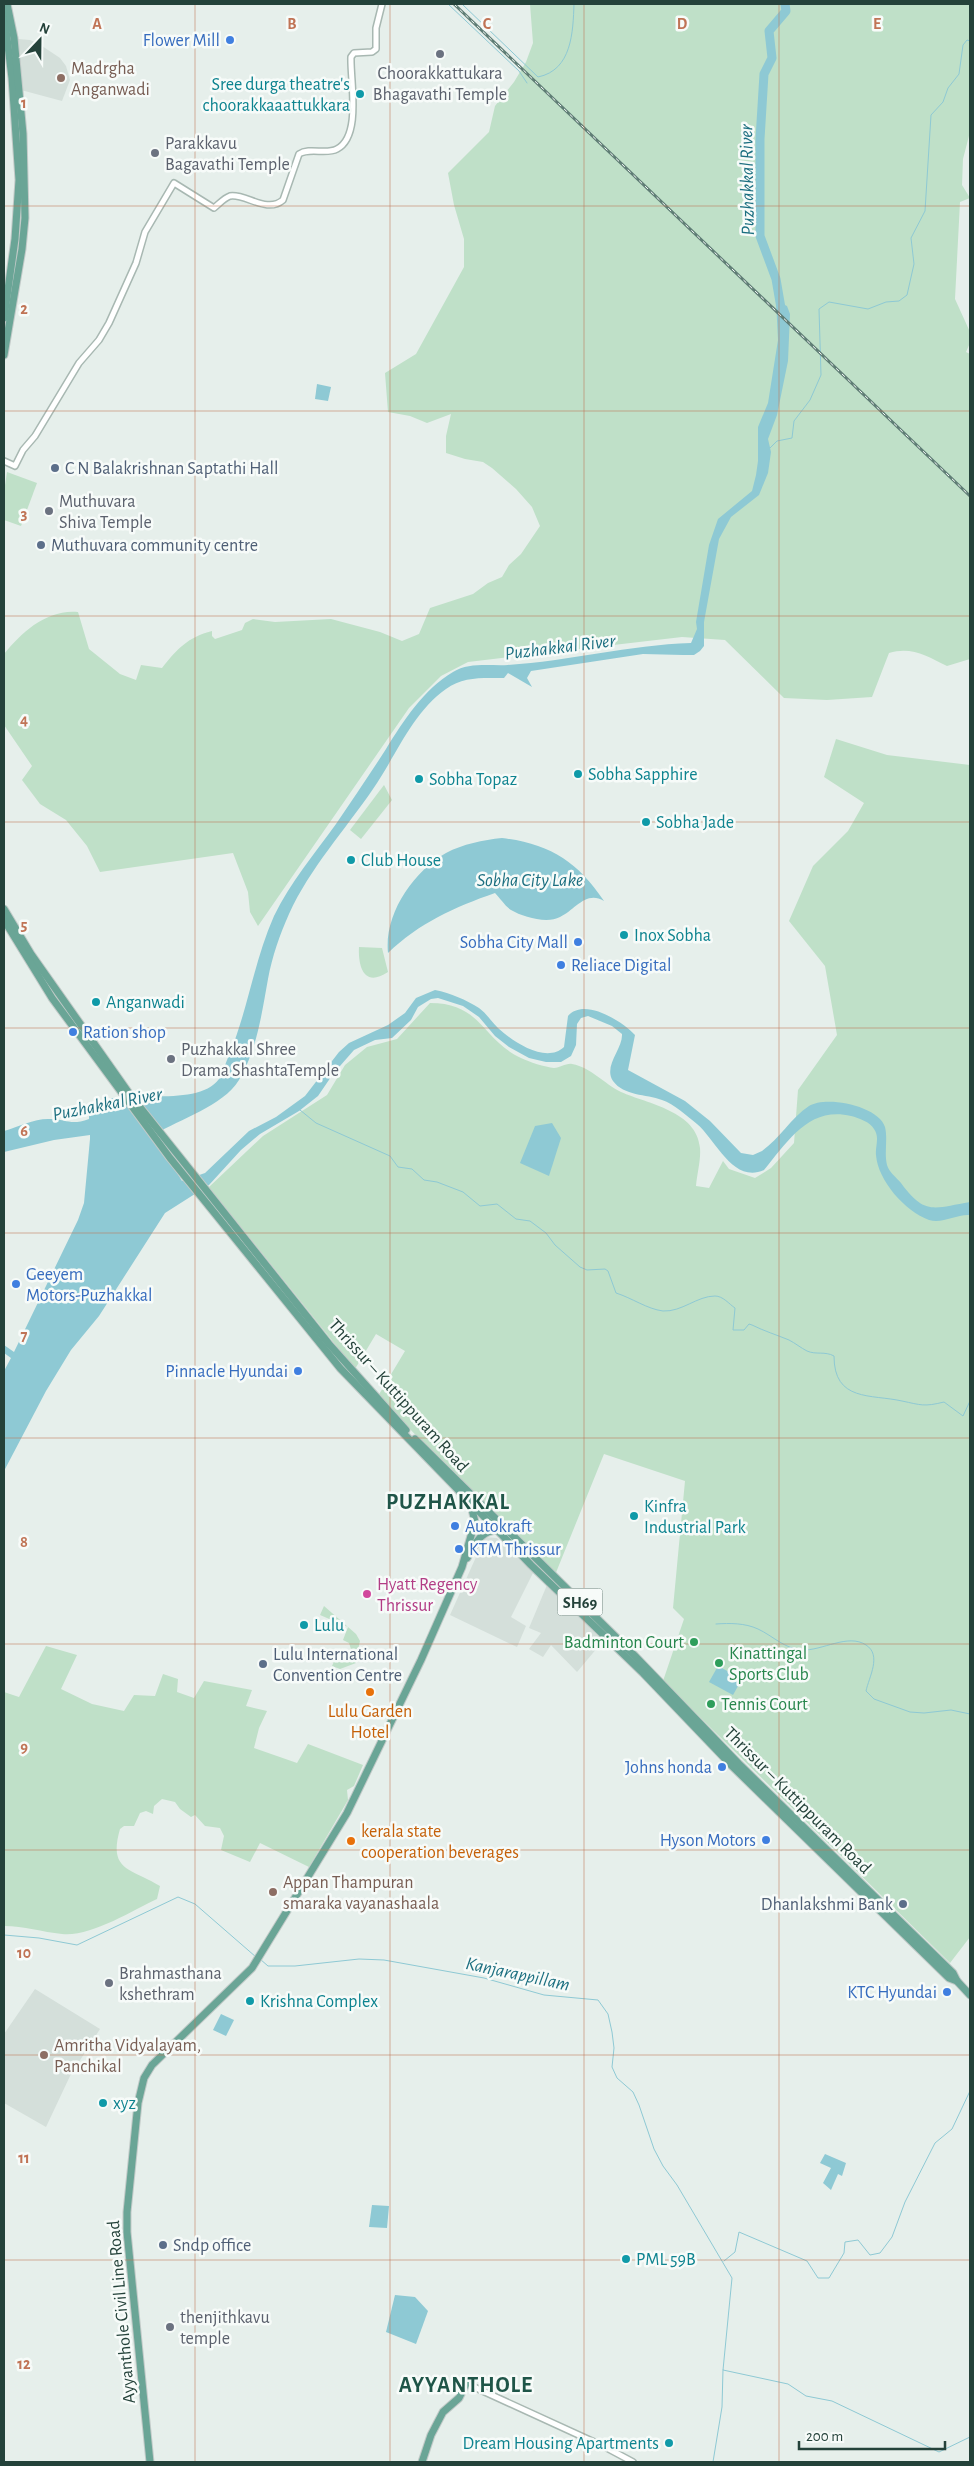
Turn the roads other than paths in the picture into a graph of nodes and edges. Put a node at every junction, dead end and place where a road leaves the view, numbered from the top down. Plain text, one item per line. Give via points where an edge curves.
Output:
1 (6, 4) edge
2 (382, 4) edge
3 (4, 14) edge
4 (4, 318) edge
5 (4, 355) edge
6 (4, 461) edge
7 (4, 909) edge
8 (4, 920) edge
9 (122, 1087) junction
10 (160, 1137) junction
11 (187, 1173) junction
12 (361, 1386) junction
13 (470, 1503) junction
14 (498, 1530) junction
15 (462, 1567) junction
16 (957, 1981) junction
17 (970, 1995) edge
18 (464, 2387) joint
19 (150, 2462) edge
20 (422, 2462) edge
21 (633, 2462) edge

1 - 5 main road via 14,38 25,218
2 - 6 street via 376,28 376,49 351,57 353,111 350,130 342,145 333,151 300,153 283,200 276,204 254,203 234,196 214,208 174,183 146,232 109,323 79,363 15,466
3 - 4 main road via 19,180
7 - 9 main road
8 - 9 main road via 58,1006
9 - 10 main road
9 - 10 main road
10 - 11 main road
10 - 11 main road, Thrissur – Kuttippuram Road / SH69 via 176,1151
11 - 12 main road, Thrissur – Kuttippuram Road / SH69
12 - 13 main road, Thrissur – Kuttippuram Road
12 - 16 main road, Thrissur – Kuttippuram Road / SH69 via 630,1651
13 - 14 main road, Thrissur – Kuttippuram Road
13 - 15 main road, Ayyanthole Civil Line Road via 475,1522
14 - 15 main road, Ayyanthole Civil Line Road via 487,1531 479,1537
14 - 16 main road, Thrissur – Kuttippuram Road via 732,1766 949,1978
15 - 19 main road, Ayyanthole Civil Line Road via 421,1660 346,1813 266,1946 252,1968 152,2065 144,2078 138,2103 127,2232
16 - 17 main road, Thrissur – Kuttippuram Road / SH69
18 - 20 main road via 456,2401 443,2412
18 - 21 street via 474,2387

